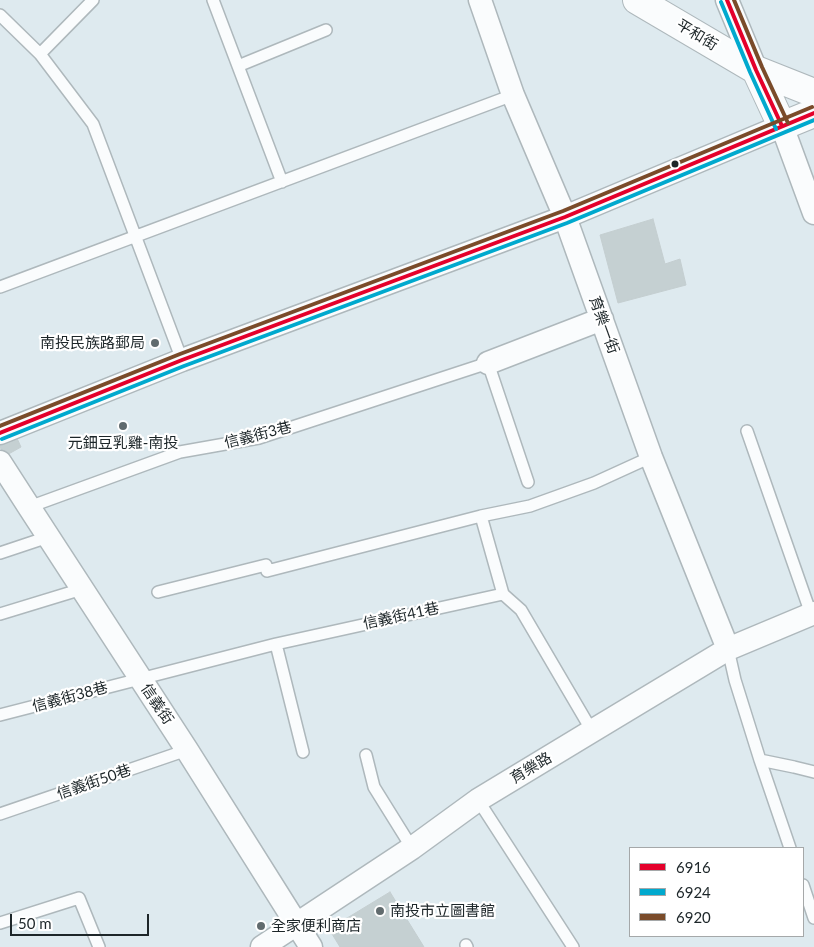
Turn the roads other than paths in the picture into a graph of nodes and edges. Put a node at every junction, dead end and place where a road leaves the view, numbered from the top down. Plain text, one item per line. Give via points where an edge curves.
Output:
1 (93, 0) edge
2 (213, 0) edge
3 (480, 0) edge
4 (637, 0) edge
5 (727, 0) edge
6 (0, 15) edge
7 (326, 30) dead end
8 (40, 54) junction
9 (238, 66) junction
10 (756, 70) junction
11 (814, 92) edge
12 (513, 95) junction
13 (814, 114) edge
14 (782, 126) junction
15 (282, 182) junction
16 (814, 213) edge
17 (565, 217) junction
18 (136, 236) junction
19 (0, 287) edge
20 (602, 319) junction
21 (182, 360) junction
22 (488, 363) junction
23 (747, 430) dead end
24 (0, 433) edge
25 (651, 457) junction
26 (0, 462) edge
27 (528, 482) dead end
28 (29, 508) junction
29 (481, 516) junction
30 (48, 537) junction
31 (0, 553) edge
32 (82, 589) junction
33 (158, 592) dead end
34 (503, 594) junction
35 (812, 613) edge
36 (0, 614) edge
37 (276, 644) junction
38 (728, 649) junction
39 (140, 679) junction
40 (0, 715) edge
41 (592, 731) junction
42 (187, 750) junction
43 (303, 752) dead end
44 (366, 755) dead end
45 (760, 760) junction
46 (814, 772) edge
47 (478, 800) junction
48 (0, 814) edge
49 (790, 847) edge
50 (412, 848) junction
51 (804, 888) edge
52 (814, 918) edge
53 (0, 923) edge
54 (297, 925) junction
55 (99, 947) edge
56 (262, 947) edge
57 (311, 947) edge
58 (573, 947) edge

1 - 8 lane
2 - 9 lane
3 - 12 street, 育樂一街
4 - 10 main road, 平和街
5 - 10 street
6 - 8 lane
7 - 9 lane
8 - 18 lane via 93,124
9 - 15 lane
10 - 11 main road, 平和街
10 - 14 main road
12 - 15 lane
12 - 17 street, 育樂一街
13 - 14 main road
14 - 16 street
14 - 17 street
15 - 18 lane
17 - 20 street, 育樂一街
17 - 21 street
18 - 19 lane
18 - 21 lane
20 - 22 street
20 - 25 street, 育樂一街
21 - 24 street
22 - 27 lane
22 - 28 lane, 信義街3巷 via 259,438 180,452
23 - 35 lane
25 - 29 lane via 594,483 530,506
25 - 38 street, 育樂一街
26 - 28 street, 信義街
28 - 30 street, 信義街
29 - 33 lane via 267,571 266,565
29 - 34 lane
30 - 31 lane
30 - 32 street, 信義街
32 - 36 lane
32 - 39 street, 信義街
34 - 37 lane, 信義街41巷
34 - 41 lane via 521,610
35 - 38 street, 育樂路
37 - 39 lane, 信義街41巷
37 - 43 lane
38 - 41 street, 育樂路
38 - 45 lane
39 - 40 lane, 信義街38巷
39 - 42 street, 信義街
41 - 47 street, 育樂路
42 - 48 lane, 信義街50巷
42 - 54 street, 信義街
44 - 50 lane via 374,787
45 - 46 lane
45 - 49 lane
47 - 50 street, 育樂路
47 - 58 lane
50 - 54 street, 育樂路
51 - 52 lane
53 - 55 lane via 80,898
54 - 56 street, 育樂路
54 - 57 street, 信義街

